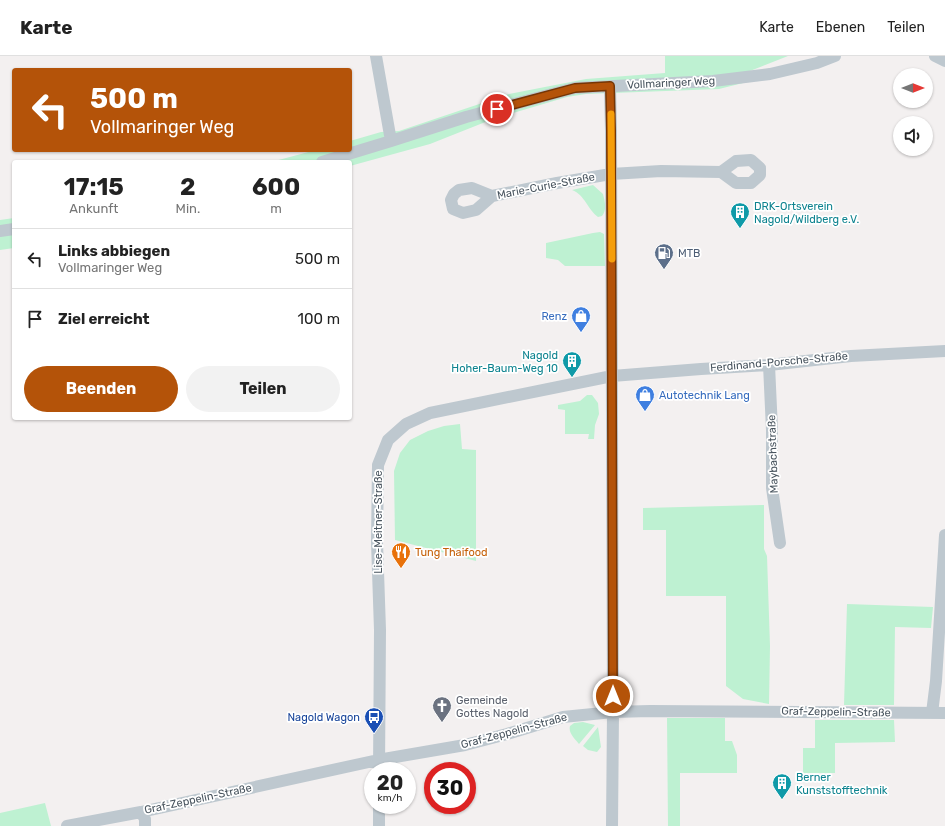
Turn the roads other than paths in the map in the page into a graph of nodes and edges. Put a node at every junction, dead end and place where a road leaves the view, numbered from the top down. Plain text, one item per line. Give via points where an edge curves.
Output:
1 (376, 56) edge
2 (835, 56) edge
3 (935, 56) edge
4 (945, 61) edge
5 (610, 86) junction
6 (391, 141) junction
7 (329, 160) edge
8 (721, 172) dead end
9 (611, 174) junction
10 (492, 196) dead end
11 (12, 229) edge
12 (0, 231) edge
13 (945, 351) edge
14 (769, 365) junction
15 (612, 376) junction
16 (945, 535) edge
17 (780, 543) dead end
18 (613, 712) junction
19 (932, 713) junction
20 (945, 713) edge
21 (378, 762) edge
22 (394, 762) edge
23 (364, 769) edge
24 (141, 812) junction
25 (379, 814) edge
26 (67, 826) edge
27 (145, 826) edge
28 (379, 826) edge
29 (612, 826) edge

1 - 6 street
2 - 5 street, Vollmaringer Weg via 770,74 713,81
3 - 4 street
5 - 6 street, Vollmaringer Weg via 575,88 466,117
5 - 9 street
6 - 7 street, Vollmaringer Weg
8 - 9 street, Marie-Curie-Straße via 661,171
9 - 10 street, Marie-Curie-Straße
9 - 15 street
11 - 12 street
13 - 14 street, Ferdinand-Porsche-Straße via 851,356
14 - 15 street, Ferdinand-Porsche-Straße
14 - 17 street, Maybachstraße via 772,488
15 - 18 street
15 - 21 street, Lise-Meitner-Straße via 430,413 406,424 388,440 378,465
16 - 19 street
18 - 19 street, Graf-Zeppelin-Straße
18 - 22 street, Graf-Zeppelin-Straße via 563,717
18 - 29 street
19 - 20 street, Graf-Zeppelin-Straße
23 - 24 street, Graf-Zeppelin-Straße
24 - 26 street, Graf-Zeppelin-Straße
24 - 27 street
25 - 28 street

